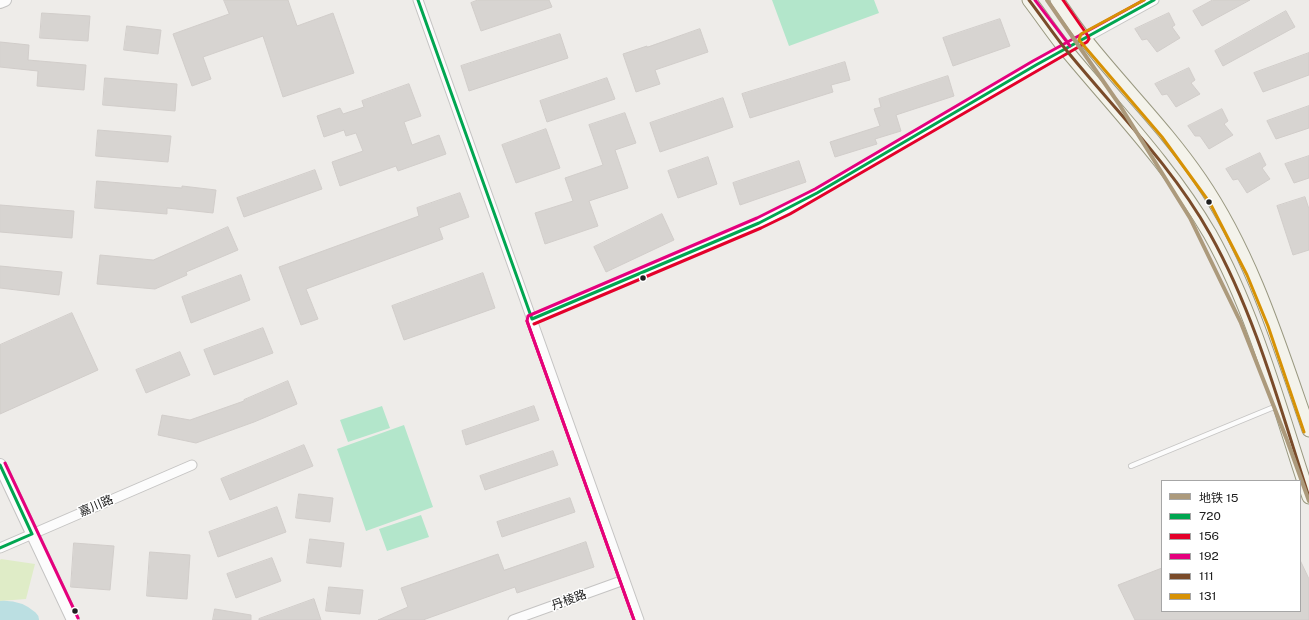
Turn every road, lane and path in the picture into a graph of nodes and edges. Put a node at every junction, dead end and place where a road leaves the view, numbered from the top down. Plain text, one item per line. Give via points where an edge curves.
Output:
1 (5, 0) edge
2 (418, 0) edge
3 (1029, 0) edge
4 (1057, 0) edge
5 (1154, 0) edge
6 (0, 2) edge
7 (1084, 38) junction
8 (1066, 49) junction
9 (532, 319) junction
10 (1278, 405) junction
11 (1309, 430) edge
12 (0, 465) edge
13 (192, 465) dead end
14 (1131, 466) dead end
15 (1309, 497) edge
16 (32, 534) junction
17 (0, 548) edge
18 (624, 580) junction
19 (73, 620) edge
20 (513, 620) edge
21 (639, 620) edge

1 - 6 street
2 - 9 street
3 - 8 main road
4 - 7 main road
5 - 7 street
7 - 8 street
7 - 11 main road via 1166,134 1214,200 1252,273 1273,324
8 - 9 street via 788,209
8 - 10 main road via 1149,148 1182,191 1210,234 1254,330
9 - 18 street
10 - 14 lane
10 - 15 main road
12 - 16 street
13 - 16 street, 嘉川路
16 - 17 street, 嘉川路
16 - 19 street
18 - 20 street, 丹棱路
18 - 21 street

